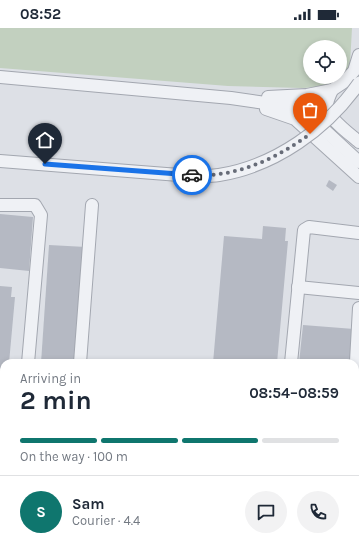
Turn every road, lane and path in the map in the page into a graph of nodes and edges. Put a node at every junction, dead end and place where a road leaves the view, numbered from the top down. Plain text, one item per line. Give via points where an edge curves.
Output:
1 (359, 55) edge
2 (0, 77) edge
3 (359, 83) edge
4 (332, 90) junction
5 (231, 98) junction
6 (359, 142) edge
7 (0, 161) edge
8 (359, 162) edge
9 (359, 177) edge
10 (0, 205) edge
11 (92, 205) dead end
12 (359, 233) edge
13 (298, 287) junction
14 (359, 293) edge
15 (359, 308) edge
16 (28, 359) edge
17 (80, 359) edge
18 (291, 359) edge
19 (356, 359) edge

1 - 4 street via 354,71
2 - 5 street
3 - 7 street, bridge via 337,111 292,148 236,172 217,176 179,175
4 - 5 street via 288,97
4 - 6 street via 327,101 328,111 336,122
5 - 8 street via 300,109
5 - 9 street via 294,119
10 - 16 street via 35,205 42,215
11 - 17 street
12 - 13 street via 306,228 303,233
13 - 14 street
13 - 18 street
15 - 19 street

